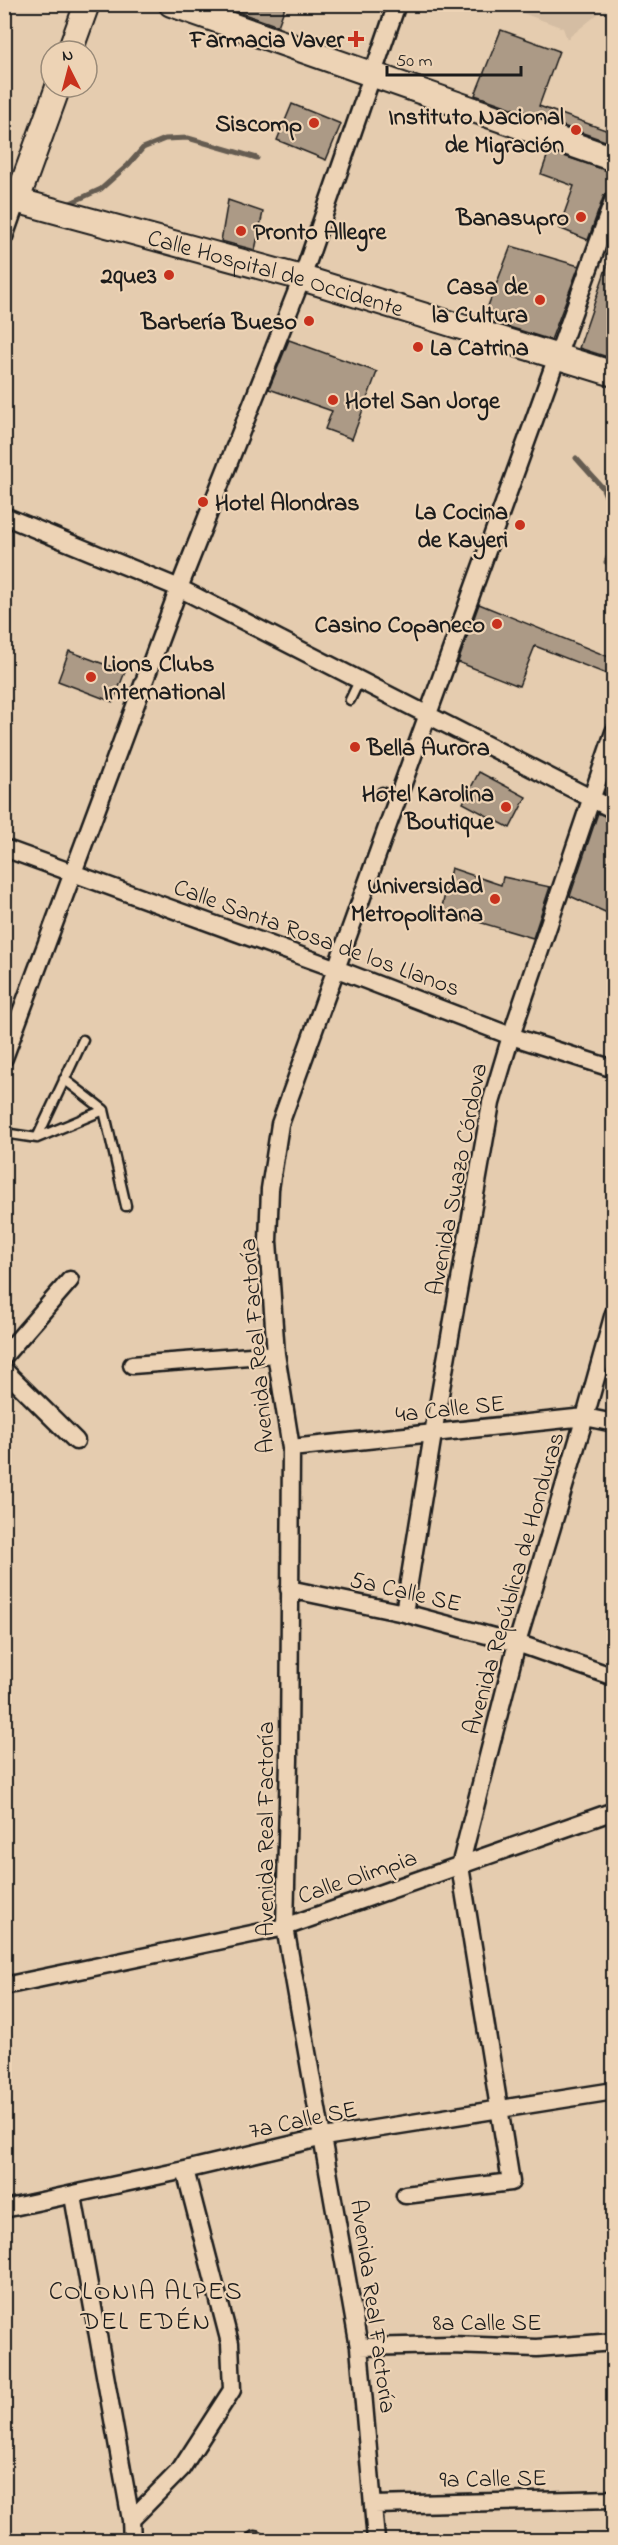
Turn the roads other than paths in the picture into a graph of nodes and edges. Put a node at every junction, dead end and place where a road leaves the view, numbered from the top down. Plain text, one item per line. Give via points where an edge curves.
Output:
1 (87, 4) edge
2 (171, 4) edge
3 (397, 4) edge
4 (74, 39) edge
5 (371, 75) junction
6 (53, 99) edge
7 (614, 159) edge
8 (11, 199) edge
9 (614, 199) edge
10 (4, 237) edge
11 (302, 278) junction
12 (557, 358) junction
13 (614, 374) edge
14 (4, 516) edge
15 (179, 588) junction
16 (359, 681) junction
17 (350, 700) dead end
18 (428, 717) junction
19 (614, 732) edge
20 (382, 792) dead end
21 (398, 799) junction
22 (591, 799) junction
23 (614, 810) edge
24 (4, 848) edge
25 (74, 873) junction
26 (337, 969) junction
27 (511, 1036) junction
28 (83, 1040) dead end
29 (4, 1058) edge
30 (614, 1069) edge
31 (64, 1079) junction
32 (104, 1110) junction
33 (4, 1133) edge
34 (37, 1138) junction
35 (126, 1206) dead end
36 (70, 1280) dead end
37 (614, 1313) edge
38 (276, 1354) junction
39 (4, 1356) edge
40 (132, 1365) dead end
41 (4, 1370) edge
42 (585, 1417) junction
43 (614, 1423) edge
44 (433, 1434) junction
45 (76, 1441) dead end
46 (291, 1448) junction
47 (289, 1589) junction
48 (404, 1613) junction
49 (517, 1643) junction
50 (614, 1677) edge
51 (614, 1811) edge
52 (460, 1866) junction
53 (285, 1927) junction
54 (4, 1986) edge
55 (614, 2091) edge
56 (501, 2110) junction
57 (324, 2137) junction
58 (185, 2170) junction
59 (405, 2195) dead end
60 (73, 2196) junction
61 (4, 2209) edge
62 (614, 2342) edge
63 (359, 2347) junction
64 (614, 2499) edge
65 (374, 2505) junction
66 (131, 2520) junction
67 (132, 2541) edge
68 (376, 2541) edge

1 - 4 street
2 - 5 street
3 - 5 street
5 - 7 street
5 - 11 street
6 - 8 street
8 - 10 street
8 - 11 street, Calle Hospital de Occidente
9 - 12 street, Avenida Real Factoría
11 - 12 street, Calle Hospital de Occidente
11 - 15 street
12 - 13 street, Calle Hospital de Occidente
12 - 18 street, Avenida Real Factoría
14 - 15 street
15 - 16 street
15 - 25 street
16 - 17 lane
16 - 18 street
18 - 21 street, Avenida Real Factoría
18 - 22 street
19 - 22 street, Avenida Suazo Córdova
20 - 21 lane
21 - 26 street, Avenida Real Factoría
22 - 23 street
22 - 27 street, Avenida Suazo Córdova
24 - 25 street, Calle Santa Rosa de los Llanos
25 - 26 street, Calle Santa Rosa de los Llanos
25 - 29 street
26 - 27 street, Calle Santa Rosa de los Llanos
26 - 38 street, Avenida Real Factoría via 280,1124 274,1156 268,1240
27 - 30 street, Calle Santa Rosa de los Llanos
27 - 44 street, Avenida Suazo Córdova via 491,1103
28 - 31 lane
31 - 32 lane
31 - 34 lane
32 - 34 lane
32 - 35 lane
33 - 34 lane
36 - 39 street
37 - 42 street, Avenida República de Honduras
38 - 40 street
38 - 46 street, Avenida Real Factoría
41 - 45 street
42 - 43 street, 4a Calle SE
42 - 44 street, 4a Calle SE
42 - 49 street, Avenida República de Honduras
44 - 46 street, 4a Calle SE
44 - 48 street, Avenida Suazo Córdova
46 - 47 street, Avenida Real Factoría
47 - 48 street, 5a Calle SE
47 - 53 street, Avenida Real Factoría
48 - 49 street, 5a Calle SE
49 - 50 street, 5a Calle SE
49 - 52 street, Avenida República de Honduras
51 - 52 street, Calle Olimpia
52 - 53 street, Calle Olimpia
52 - 56 street
53 - 54 street, Calle Olimpia
53 - 57 street, Avenida Real Factoría
55 - 56 street, 7a Calle SE
56 - 57 street, 7a Calle SE
56 - 59 street via 511,2182
57 - 58 street, 7a Calle SE
57 - 63 street, Avenida Real Factoría
58 - 60 street, 7a Calle SE
58 - 66 street via 230,2343 232,2390 181,2469
60 - 61 street, 7a Calle SE
60 - 66 street
62 - 63 street, 8a Calle SE via 537,2348
63 - 65 street, Avenida Real Factoría
64 - 65 street, 9a Calle SE
65 - 68 street, Avenida Real Factoría
66 - 67 street

